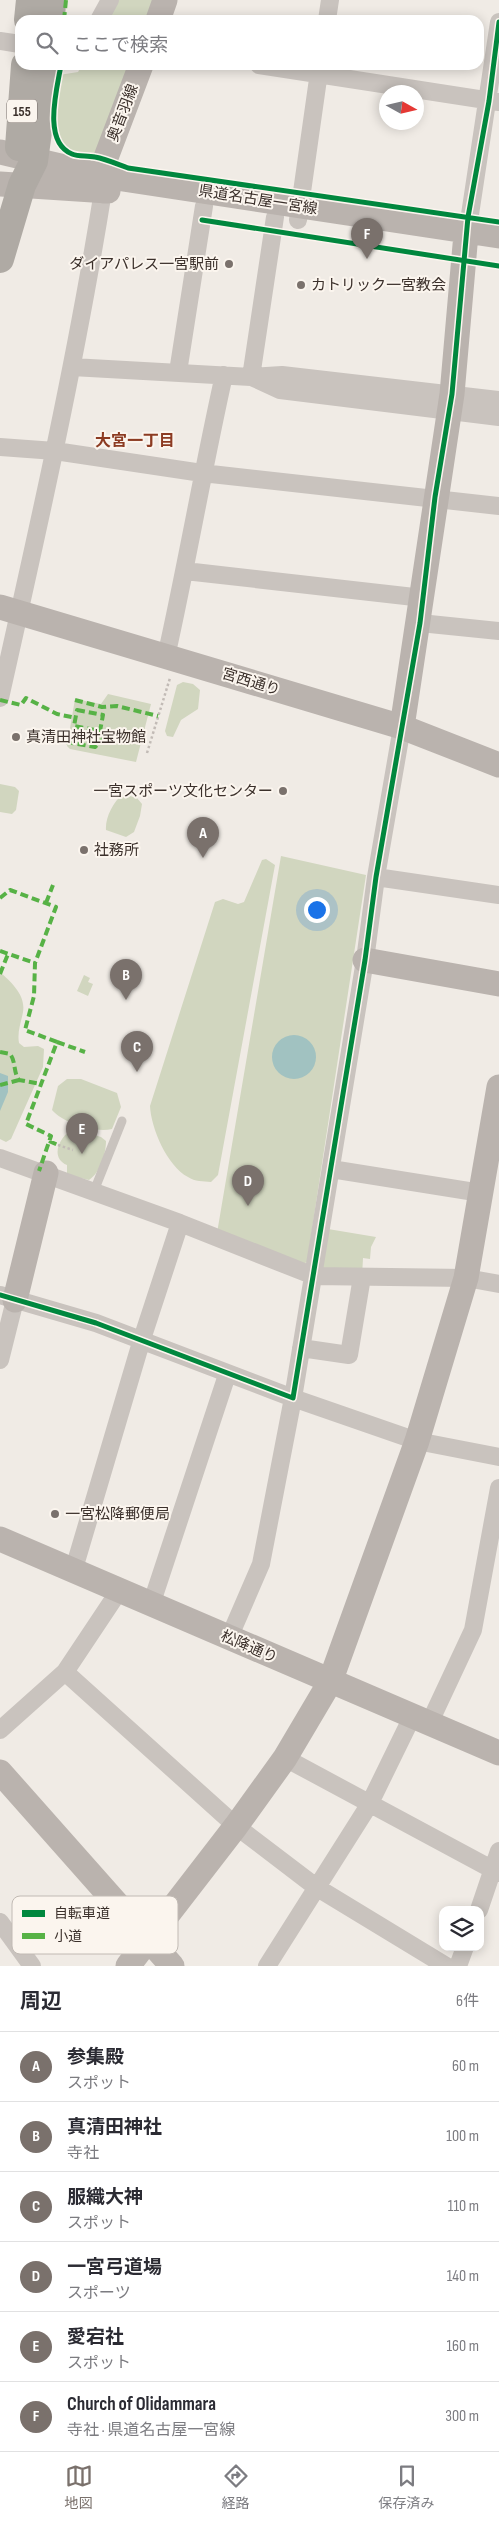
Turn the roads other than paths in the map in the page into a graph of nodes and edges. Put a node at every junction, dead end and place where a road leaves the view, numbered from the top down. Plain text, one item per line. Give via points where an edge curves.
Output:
1 (30, 0) edge
2 (52, 0) edge
3 (110, 0) edge
4 (165, 0) edge
5 (330, 0) edge
6 (28, 15) edge
7 (50, 15) edge
8 (102, 15) edge
9 (160, 15) edge
10 (328, 15) edge
11 (499, 22) edge
12 (0, 41) edge
13 (15, 43) edge
14 (25, 70) edge
15 (45, 70) edge
16 (139, 70) edge
17 (319, 70) edge
18 (324, 70) edge
19 (494, 102) edge
20 (18, 157) edge
21 (103, 183) junction
22 (11, 185) edge
23 (204, 206) junction
24 (291, 214) junction
25 (499, 236) edge
26 (466, 238) junction
27 (499, 250) edge
28 (0, 259) edge
29 (72, 367) junction
30 (178, 372) junction
31 (224, 375) junction
32 (251, 377) junction
33 (499, 400) edge
34 (451, 402) junction
35 (499, 417) edge
36 (0, 447) edge
37 (55, 452) junction
38 (202, 473) junction
39 (435, 497) junction
40 (499, 506) edge
41 (185, 571) junction
42 (423, 598) junction
43 (10, 610) edge
44 (420, 623) junction
45 (499, 631) edge
46 (171, 658) junction
47 (0, 698) edge
48 (402, 727) junction
49 (499, 765) edge
50 (376, 877) junction
51 (499, 895) edge
52 (365, 960) junction
53 (499, 984) edge
54 (499, 1087) edge
55 (122, 1122) dead end
56 (0, 1158) edge
57 (331, 1168) junction
58 (46, 1173) junction
59 (94, 1191) junction
60 (481, 1192) junction
61 (180, 1223) junction
62 (314, 1276) junction
63 (362, 1277) junction
64 (466, 1278) junction
65 (499, 1284) edge
66 (8, 1297) edge
67 (142, 1339) junction
68 (301, 1348) junction
69 (0, 1360) edge
70 (227, 1375) junction
71 (293, 1398) junction
72 (417, 1441) junction
73 (499, 1456) edge
74 (499, 1488) edge
75 (0, 1540) edge
76 (73, 1572) junction
77 (119, 1591) junction
78 (151, 1605) junction
79 (229, 1638) junction
80 (65, 1672) junction
81 (330, 1682) junction
82 (421, 1720) junction
83 (0, 1730) edge
84 (499, 1753) edge
85 (285, 1758) junction
86 (0, 1772) edge
87 (369, 1805) junction
88 (236, 1826) junction
89 (499, 1851) edge
90 (496, 1871) edge
91 (316, 1887) junction
92 (109, 1896) edge
93 (178, 1901) edge
94 (481, 1906) edge
95 (0, 1922) edge
96 (12, 1938) edge
97 (464, 1951) edge
98 (23, 1954) edge
99 (137, 1954) edge
100 (161, 1954) edge
101 (32, 1966) edge
102 (128, 1966) edge
103 (172, 1966) edge
104 (267, 1966) edge
105 (446, 1966) edge
106 (458, 1966) edge

1 - 6 highway
2 - 7 highway
3 - 8 street
4 - 9 street
5 - 10 street
11 - 19 street
12 - 13 street
14 - 20 highway, 155
15 - 20 highway, 155
16 - 21 street, 奥音羽線 via 105,160
17 - 24 street
18 - 19 street
19 - 26 street
20 - 21 street, 県道名古屋一宮線
20 - 22 highway, 155
21 - 22 street, 県道名古屋一宮線
21 - 23 street, 県道名古屋一宮線
21 - 24 street, 県道名古屋一宮線
21 - 29 street via 88,288
22 - 28 highway, 155
23 - 24 street, 県道名古屋一宮線
23 - 30 street
24 - 26 street, 県道名古屋一宮線
24 - 32 street
25 - 26 street, 県道名古屋一宮線
26 - 27 street, 県道名古屋一宮線
26 - 34 street
29 - 30 street
29 - 37 street
30 - 31 street
31 - 32 street
31 - 38 street
32 - 34 street via 280,390
33 - 34 street
34 - 35 street
34 - 39 street
36 - 37 street
37 - 38 street
37 - 43 street
38 - 39 street
38 - 41 street
39 - 40 street
39 - 42 street
41 - 42 street
41 - 46 street
42 - 44 street
43 - 46 street, 宮西通り
43 - 47 street
44 - 45 street
44 - 48 street
46 - 48 street, 宮西通り
48 - 49 street, 宮西通り
48 - 50 street
50 - 51 street
50 - 52 street
52 - 53 street
52 - 57 street
54 - 60 street
55 - 59 lane
56 - 58 street
57 - 60 street
57 - 62 street
58 - 59 street
58 - 66 street
59 - 61 street
60 - 64 street
61 - 62 street
61 - 67 street
62 - 63 street
62 - 68 street
63 - 64 street
63 - 68 street via 349,1355
64 - 65 street
64 - 72 street
66 - 67 street
66 - 69 street
67 - 70 street
67 - 76 street
68 - 71 street
70 - 71 street
70 - 78 street
71 - 72 street
71 - 79 street via 261,1564
72 - 73 street
72 - 81 street
74 - 82 street via 473,1630
75 - 76 street, 松降通り
76 - 77 street, 松降通り
77 - 78 street, 松降通り
77 - 80 street
78 - 79 street, 松降通り
79 - 81 street, 松降通り
80 - 83 street
80 - 88 street
81 - 82 street, 松降通り
81 - 85 street
82 - 84 street, 松降通り
82 - 87 street
85 - 87 street
85 - 88 street
86 - 92 street
87 - 90 street
87 - 91 street
88 - 91 street
88 - 93 street
89 - 90 street
90 - 94 street
91 - 104 street
91 - 105 street
95 - 96 street
97 - 106 street
98 - 101 street
99 - 102 street
100 - 103 street

